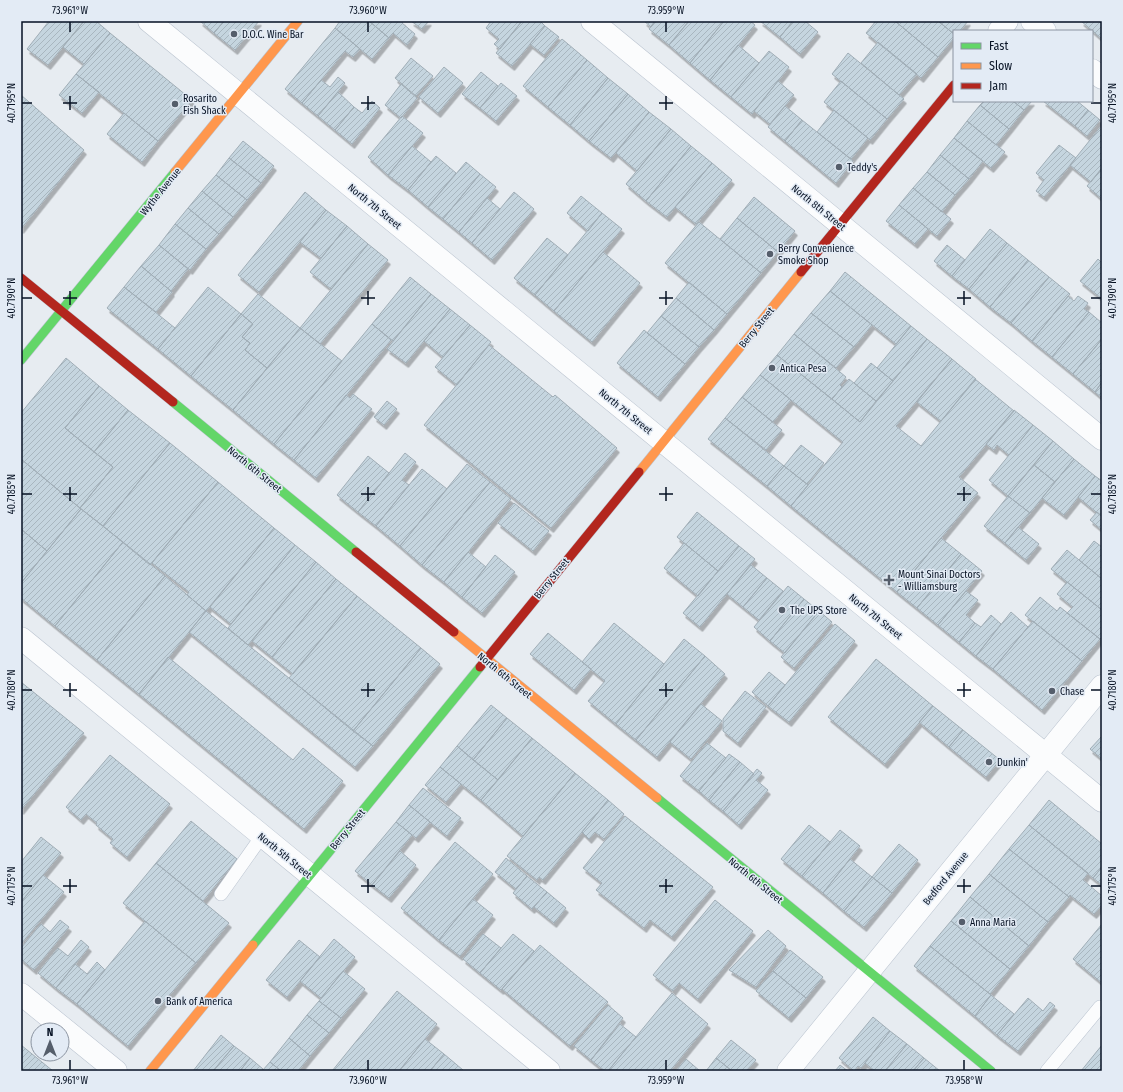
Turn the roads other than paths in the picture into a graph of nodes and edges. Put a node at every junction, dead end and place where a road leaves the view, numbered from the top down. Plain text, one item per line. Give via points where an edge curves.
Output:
1 (149, 21) edge
2 (298, 21) edge
3 (592, 21) edge
4 (1007, 21) edge
5 (1032, 21) edge
6 (1000, 30) edge
7 (1044, 30) edge
8 (1093, 71) edge
9 (1102, 78) edge
10 (953, 86) edge
11 (239, 94) junction
12 (840, 224) junction
13 (21, 278) edge
14 (62, 311) junction
15 (21, 360) edge
16 (1102, 439) edge
17 (663, 441) junction
18 (21, 638) edge
19 (485, 659) junction
20 (1102, 686) edge
21 (1046, 755) junction
22 (1102, 801) edge
23 (262, 836) junction
24 (310, 875) junction
25 (221, 894) dead end
26 (869, 972) junction
27 (21, 994) edge
28 (1102, 1009) edge
29 (116, 1071) edge
30 (150, 1071) edge
31 (549, 1071) edge
32 (788, 1071) edge
33 (991, 1071) edge
34 (1047, 1071) edge

1 - 11 street, North 7th Street
2 - 11 street, Wythe Avenue
3 - 12 street, North 8th Street
4 - 6 street
5 - 7 street
8 - 9 street
10 - 12 street, Berry Street
11 - 14 street, Wythe Avenue
11 - 17 street, North 7th Street
12 - 16 street, North 8th Street
12 - 17 street, Berry Street
13 - 14 street, North 6th Street
14 - 15 street, Wythe Avenue
14 - 19 street, North 6th Street
17 - 19 street, Berry Street
17 - 21 street, North 7th Street
18 - 23 street, North 5th Street
19 - 24 street, Berry Street
19 - 26 street, North 6th Street
20 - 21 street, Bedford Avenue
21 - 22 street, North 7th Street
21 - 26 street, Bedford Avenue
23 - 24 street, North 5th Street
23 - 25 lane
24 - 30 street, Berry Street
24 - 31 street, North 5th Street
26 - 32 street, Bedford Avenue
26 - 33 street, North 6th Street
27 - 29 street
28 - 34 lane via 1100,1007

